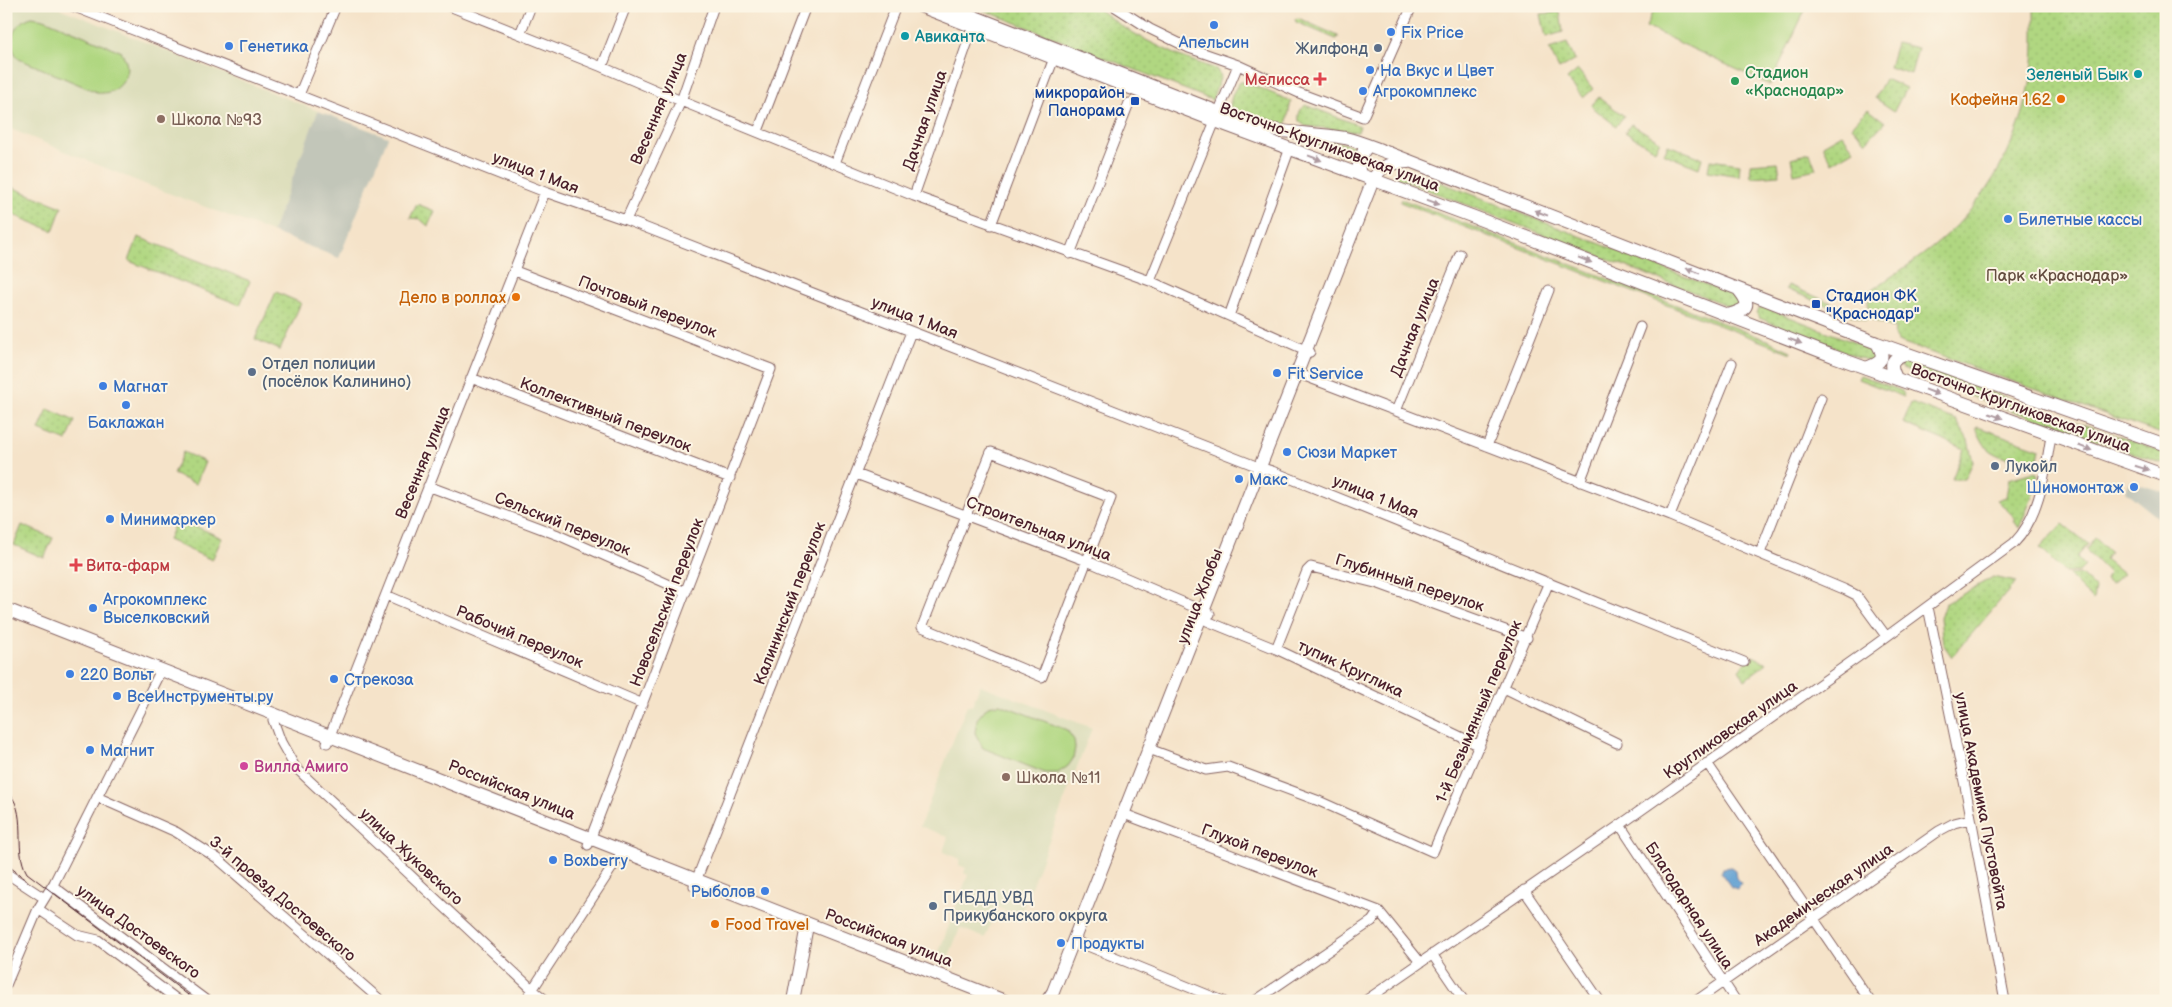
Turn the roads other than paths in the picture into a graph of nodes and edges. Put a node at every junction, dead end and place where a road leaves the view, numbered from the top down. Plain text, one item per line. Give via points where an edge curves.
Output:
1 (72, 6) edge
2 (336, 6) edge
3 (449, 6) edge
4 (531, 6) edge
5 (626, 6) edge
6 (714, 6) edge
7 (806, 6) edge
8 (896, 6) edge
9 (920, 6) edge
10 (947, 6) edge
11 (1114, 6) edge
12 (1412, 6) edge
13 (973, 27) junction
14 (520, 34) junction
15 (1054, 58) junction
16 (1238, 65) junction
17 (602, 67) junction
18 (298, 95) junction
19 (681, 101) junction
20 (1129, 103) dead end
21 (1213, 114) junction
22 (758, 131) junction
23 (1368, 146) junction
24 (1290, 148) junction
25 (1411, 162) junction
26 (835, 163) junction
27 (1360, 176) junction
28 (1373, 180) junction
29 (1392, 188) junction
30 (545, 192) junction
31 (914, 196) junction
32 (626, 220) junction
33 (991, 225) junction
34 (1070, 254) junction
35 (1460, 254) dead end
36 (515, 271) junction
37 (1150, 281) junction
38 (1738, 289) junction
39 (1549, 290) dead end
40 (1769, 300) junction
41 (1229, 316) junction
42 (1728, 316) junction
43 (1758, 326) junction
44 (1640, 327) dead end
45 (911, 332) junction
46 (1876, 343) junction
47 (1308, 351) junction
48 (1906, 354) junction
49 (1732, 363) dead end
50 (1866, 368) junction
51 (771, 369) joint
52 (1299, 374) junction
53 (471, 378) junction
54 (1896, 378) junction
55 (1820, 398) dead end
56 (1396, 411) junction
57 (2051, 436) junction
58 (2166, 445) edge
59 (1487, 446) junction
60 (1262, 468) junction
61 (856, 474) junction
62 (2166, 476) edge
63 (730, 478) junction
64 (1580, 482) junction
65 (428, 486) junction
66 (1670, 516) junction
67 (966, 517) junction
68 (1760, 553) junction
69 (1087, 561) junction
70 (1549, 582) junction
71 (686, 592) junction
72 (386, 595) junction
73 (1928, 607) junction
74 (6, 609) edge
75 (1207, 615) junction
76 (6, 617) edge
77 (1886, 636) junction
78 (1526, 638) junction
79 (1276, 649) junction
80 (1744, 662) dead end
81 (160, 673) junction
82 (1504, 688) junction
83 (643, 704) junction
84 (273, 720) junction
85 (328, 739) junction
86 (1617, 743) dead end
87 (1480, 746) junction
88 (1153, 751) junction
89 (1707, 764) junction
90 (97, 797) junction
91 (1127, 815) junction
92 (1970, 819) junction
93 (1620, 825) junction
94 (590, 842) junction
95 (619, 857) junction
96 (6, 873) edge
97 (695, 883) junction
98 (53, 886) junction
99 (1524, 890) junction
100 (44, 898) junction
101 (38, 910) junction
102 (1379, 911) junction
103 (1812, 918) junction
104 (810, 927) junction
105 (1077, 941) junction
106 (1432, 954) junction
107 (1420, 962) junction
108 (1724, 983) junction
109 (6, 985) edge
110 (533, 990) junction
111 (1051, 998) edge
112 (180, 1001) edge
113 (208, 1001) edge
114 (378, 1001) edge
115 (526, 1001) edge
116 (547, 1001) edge
117 (793, 1001) edge
118 (987, 1001) edge
119 (1005, 1001) edge
120 (1223, 1001) edge
121 (1255, 1001) edge
122 (1364, 1001) edge
123 (1464, 1001) edge
124 (1600, 1001) edge
125 (1696, 1001) edge
126 (1736, 1001) edge
127 (1870, 1001) edge
128 (2004, 1001) edge

1 - 18 street, улица 1 Мая
2 - 18 street
3 - 14 street, Дачная улица
4 - 14 street
5 - 17 street
6 - 19 street, Весенняя улица
7 - 22 street
8 - 26 street
9 - 13 main road, Восточно-Кругликовская улица
10 - 21 main road, Восточно-Кругликовская улица
11 - 16 street via 1189,48
12 - 16 street via 1362,117
13 - 15 main road, Восточно-Кругликовская улица
13 - 31 street, Дачная улица
14 - 17 street, Дачная улица
15 - 21 main road, Восточно-Кругликовская улица
15 - 33 street
16 - 21 street
17 - 19 street, Дачная улица
18 - 30 street, улица 1 Мая
19 - 22 street, Дачная улица
19 - 32 street, Весенняя улица
20 - 34 street
21 - 23 main road, Восточно-Кругликовская улица via 1268,130 1347,138
21 - 24 main road, Восточно-Кругликовская улица
21 - 37 street
22 - 26 street, Дачная улица
23 - 25 main road, Восточно-Кругликовская улица
23 - 27 main road via 1358,166
24 -> 27 main road, Восточно-Кругликовская улица
24 - 41 street
25 - 28 main road, улица Жлобы via 1380,168
38 -> 25 main road, Восточно-Кругликовская улица
26 - 31 street, Дачная улица
27 - 28 main road, Восточно-Кругликовская улица
28 - 29 main road, Восточно-Кругликовская улица
28 - 47 main road, улица Жлобы
29 -> 42 main road, Восточно-Кругликовская улица
29 - 47 main road, улица Жлобы via 1378,192 1371,202
30 - 32 street, улица 1 Мая
30 - 36 street, Весенняя улица
31 - 33 street, Дачная улица
32 - 45 street, улица 1 Мая
33 - 34 street, Дачная улица
34 - 37 street, Дачная улица
35 - 56 street, Дачная улица
36 - 51 street, Почтовый переулок
36 - 53 street, Весенняя улица
37 - 41 street, Дачная улица
38 - 40 main road, Восточно-Кругликовская улица
38 - 42 main road via 1746,308
39 - 59 street
40 - 43 main road via 1753,306 1751,311
40 - 46 main road, Восточно-Кругликовская улица
41 - 47 street, Дачная улица
42 - 43 main road, Восточно-Кругликовская улица
43 -> 50 main road, Восточно-Кругликовская улица
44 - 64 street
45 - 60 street, улица 1 Мая
45 - 61 street, Калининский переулок
46 - 48 main road, Восточно-Кругликовская улица
46 - 50 main road via 1882,358
47 - 52 main road, улица Жлобы
48 - 54 main road via 1892,362
48 - 58 main road, Восточно-Кругликовская улица
49 - 66 street
50 - 54 main road, Восточно-Кругликовская улица
51 - 63 street, Новосельский переулок
52 - 56 street
52 - 60 main road, улица Жлобы
53 - 63 street, Коллективный переулок
53 - 65 street, Весенняя улица
54 -> 57 main road, Восточно-Кругликовская улица
55 - 68 street
56 - 59 street
57 -> 62 main road, Восточно-Кругликовская улица
57 - 73 street, Кругликовская улица via 2036,504 2022,536
59 - 64 street
60 - 70 street, улица 1 Мая
60 - 75 main road, улица Жлобы
61 - 67 street, Строительная улица
61 - 97 street, Калининский переулок
63 - 71 street, Новосельский переулок
64 - 66 street
65 - 71 street, Сельский переулок via 558,535
65 - 72 street, Весенняя улица
66 - 68 street
67 - 69 street, Строительная улица
67 - 69 street via 991,452 1111,498
67 - 69 street via 922,627 1042,677
68 - 77 street via 1856,595
69 - 75 street, Строительная улица
70 - 78 street, 1-й Безымянный переулок
70 - 80 street, улица 1 Мая
71 - 83 street, Новосельский переулок
72 - 83 street, Рабочий переулок
72 - 85 street, Весенняя улица
73 - 77 street, Кругликовская улица
73 - 92 street, улица Академика Пустовойта
74 - 81 main road, Российская улица
75 - 79 street, тупик Круглика
75 - 88 main road, улица Жлобы
76 - 81 main road, Российская улица
77 - 89 street, Кругликовская улица
78 - 79 street, Глубинный переулок via 1379,584 1311,567
78 - 82 street, 1-й Безымянный переулок
79 - 87 street, тупик Круглика
81 - 84 main road, Российская улица
81 - 85 main road, Российская улица
81 - 90 street
82 - 86 street
82 - 87 street, 1-й Безымянный переулок
83 - 94 street, Новосельский переулок
84 - 85 main road, Российская улица
84 - 110 street, улица Жуковского via 295,767
85 - 94 main road, Российская улица
87 - 88 street, 1-й Безымянный переулок via 1433,852 1337,808 1228,767 1206,770
88 - 91 main road, улица Жлобы
89 - 93 street, Кругликовская улица
89 - 103 street
90 - 98 street
90 - 114 street, 3-й проезд Достоевского via 176,832 217,858
91 - 102 street, Глухой переулок
91 - 105 main road, улица Жлобы
92 - 103 street, Академическая улица via 1939,831
92 - 128 street, улица Академика Пустовойта
93 - 99 street, Кругликовская улица
93 - 108 street, Благодарная улица
94 - 95 main road, Российская улица
94 - 97 main road, Российская улица
95 - 97 main road, Российская улица
95 - 110 street
96 - 100 street
97 - 104 main road, Российская улица
98 - 100 street
98 - 113 street, улица Достоевского
99 - 106 street, Кругликовская улица
99 - 124 street
100 - 101 street
101 - 109 street
101 - 112 street via 77,935 98,940
102 - 107 street
102 - 121 street via 1372,921
103 - 108 street, Академическая улица
103 - 127 street
104 - 117 main road
104 - 118 main road, Российская улица
104 - 119 main road, Российская улица
105 - 111 main road, улица Жлобы
105 - 120 street
106 - 107 street, Кругликовская улица
106 - 123 street
107 - 122 street, Кругликовская улица
108 - 125 street, Академическая улица
108 - 126 street, Благодарная улица
110 - 115 street
110 - 116 street, улица Жуковского

